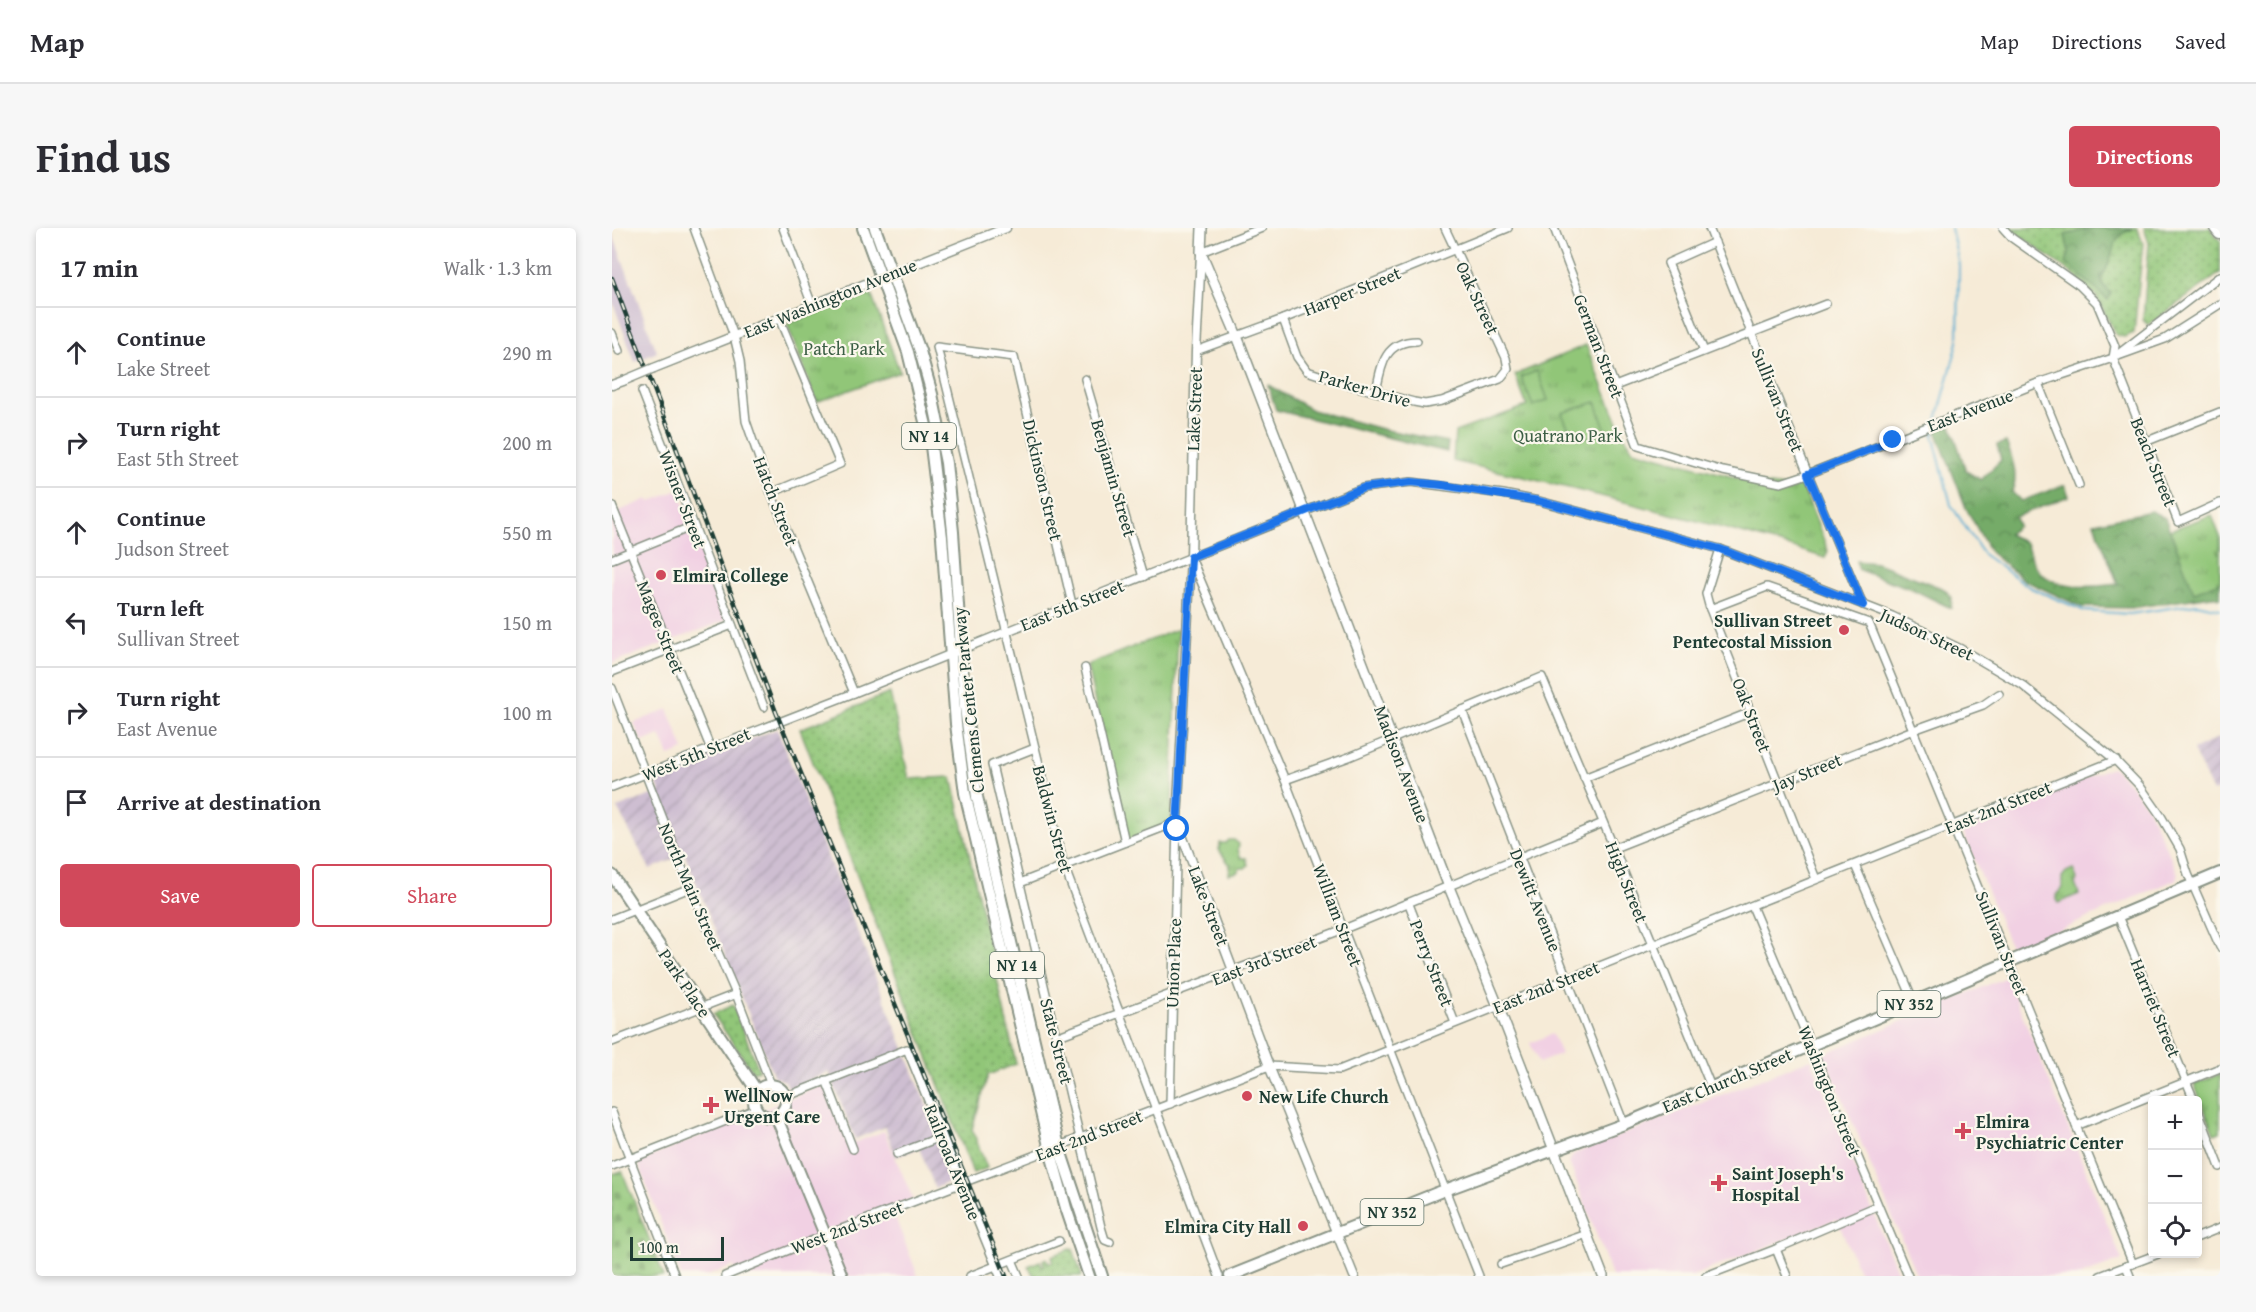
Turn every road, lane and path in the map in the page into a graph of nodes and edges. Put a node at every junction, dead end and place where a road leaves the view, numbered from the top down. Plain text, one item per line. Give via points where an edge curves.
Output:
1 (694, 228) edge
2 (783, 228) edge
3 (863, 228) edge
4 (875, 228) edge
5 (1006, 228) edge
6 (1202, 228) edge
7 (1262, 228) edge
8 (1445, 228) edge
9 (1508, 228) edge
10 (1554, 228) edge
11 (1709, 228) edge
12 (2003, 228) edge
13 (2216, 228) edge
14 (2220, 233) edge
15 (1715, 242) junction
16 (1455, 249) junction
17 (1201, 252) junction
18 (887, 276) junction
19 (2220, 276) edge
20 (1826, 304) dead end
21 (2220, 304) edge
22 (812, 305) junction
23 (779, 318) junction
24 (1283, 319) junction
25 (612, 333) edge
26 (1752, 333) junction
27 (734, 336) junction
28 (1237, 336) junction
29 (1417, 341) dead end
30 (937, 347) joint
31 (618, 351) dead end
32 (1196, 351) junction
33 (1704, 351) junction
34 (2113, 358) junction
35 (1508, 369) joint
36 (1085, 379) dead end
37 (2038, 383) junction
38 (612, 386) edge
39 (1615, 386) junction
40 (642, 391) dead end
41 (1376, 392) junction
42 (2220, 412) edge
43 (2145, 442) junction
44 (1690, 462) joint
45 (1808, 474) junction
46 (2079, 485) dead end
47 (1363, 488) joint
48 (771, 493) junction
49 (2220, 502) edge
50 (612, 506) edge
51 (1305, 512) junction
52 (693, 526) junction
53 (1720, 549) junction
54 (630, 552) junction
55 (1191, 557) junction
56 (612, 560) edge
57 (1143, 577) junction
58 (1072, 604) junction
59 (1863, 605) junction
60 (1710, 609) junction
61 (732, 625) junction
62 (1006, 631) junction
63 (961, 648) junction
64 (670, 650) junction
65 (950, 653) junction
66 (1086, 668) dead end
67 (612, 672) edge
68 (612, 688) edge
69 (854, 693) junction
70 (1999, 694) dead end
71 (764, 708) dead end
72 (1462, 710) junction
73 (1751, 712) junction
74 (780, 721) joint
75 (1912, 730) junction
76 (1392, 739) junction
77 (710, 747) junction
78 (1035, 748) junction
79 (2116, 760) junction
80 (645, 775) junction
81 (1584, 778) junction
82 (1285, 780) junction
83 (1779, 783) junction
84 (612, 787) edge
85 (1177, 822) junction
86 (1603, 823) junction
87 (1953, 824) junction
88 (1125, 842) junction
89 (1614, 848) junction
90 (1519, 858) junction
91 (1855, 865) junction
92 (1064, 866) junction
93 (2220, 873) edge
94 (612, 875) edge
95 (1816, 879) junction
96 (1020, 883) junction
97 (2193, 884) junction
98 (1449, 887) junction
99 (690, 888) junction
100 (1409, 904) junction
101 (1752, 906) junction
102 (635, 910) junction
103 (2118, 915) junction
104 (612, 919) edge
105 (1344, 929) junction
106 (1653, 944) junction
107 (2220, 947) edge
108 (2009, 962) junction
109 (1233, 971) junction
110 (1568, 978) junction
111 (736, 994) junction
112 (1173, 994) junction
113 (1914, 1002) junction
114 (1498, 1006) junction
115 (702, 1007) junction
116 (1120, 1015) junction
117 (1455, 1023) junction
118 (1056, 1037) junction
119 (612, 1042) edge
120 (1812, 1045) junction
121 (1390, 1049) junction
122 (1269, 1066) junction
123 (2220, 1068) edge
124 (826, 1080) junction
125 (2186, 1081) junction
126 (771, 1085) junction
127 (1711, 1087) junction
128 (757, 1091) junction
129 (2192, 1096) edge
130 (785, 1097) junction
131 (1170, 1104) junction
132 (756, 1109) junction
133 (1156, 1109) junction
134 (612, 1112) edge
135 (776, 1116) junction
136 (2202, 1120) edge
137 (1624, 1124) junction
138 (2076, 1126) junction
139 (943, 1136) junction
140 (1080, 1138) junction
141 (1055, 1148) junction
142 (853, 1149) dead end
143 (1554, 1150) junction
144 (897, 1154) dead end
145 (629, 1159) junction
146 (612, 1166) edge
147 (2220, 1167) edge
148 (970, 1180) joint
149 (962, 1183) junction
150 (1446, 1190) junction
151 (1877, 1206) junction
152 (2220, 1228) edge
153 (1337, 1233) junction
154 (1587, 1234) junction
155 (826, 1235) junction
156 (2202, 1236) edge
157 (1059, 1241) dead end
158 (1110, 1242) dead end
159 (1776, 1249) junction
160 (2148, 1258) edge
161 (1012, 1260) junction
162 (1502, 1264) dead end
163 (2129, 1265) junction
164 (996, 1266) junction
165 (675, 1276) edge
166 (725, 1276) edge
167 (842, 1276) edge
168 (970, 1276) edge
169 (1000, 1276) edge
170 (1019, 1276) edge
171 (1089, 1276) edge
172 (1102, 1276) edge
173 (1219, 1276) edge
174 (1230, 1276) edge
175 (1354, 1276) edge
176 (1479, 1276) edge
177 (1603, 1276) edge
178 (1706, 1276) edge
179 (1787, 1276) edge
180 (1908, 1276) edge
181 (2100, 1276) edge
182 (2130, 1276) edge

1 - 27 street, Hatch Street
2 - 22 street
3 - 18 main road, Clemens Center Parkway / NY 14
4 - 18 main road, Clemens Center Parkway / NY 14
5 - 18 street, East Washington Avenue
6 - 17 main road, Lake Street
7 - 17 street
8 - 16 street, Oak Street
9 - 16 street, Harper Street
10 - 39 street, German Street
11 - 15 street, Sullivan Street
12 - 34 street, Beach Street via 2097,303 2115,346
13 - 14 highway
15 - 26 street, Sullivan Street
15 - 33 street via 1668,263
16 - 24 street, Harper Street
16 - 35 street, Oak Street
17 - 28 main road, Madison Avenue
17 - 32 street, Lake Street
18 - 22 street, East Washington Avenue
18 - 63 main road, Clemens Center Parkway / NY 14 via 920,351 946,464
18 - 65 main road, Clemens Center Parkway / NY 14 via 931,446
19 - 34 street, East Avenue
20 - 26 street
21 - 34 street, East Avenue via 2165,339
22 - 23 street, East Washington Avenue
23 - 27 street, East Washington Avenue
23 - 48 street via 840,464
24 - 28 street, Harper Street
24 - 41 street, Parker Drive via 1307,371
25 - 31 street
26 - 33 street
26 - 45 street, Sullivan Street
27 - 38 street, East Washington Avenue, bridge
27 - 48 street, Hatch Street via 746,421
28 - 32 street, Harper Street
28 - 51 main road, Madison Avenue
29 - 41 street via 1404,341 1389,350
30 - 58 street, Dickinson Street via 1014,357
30 - 62 street, Baldwin Street
32 - 55 street, Lake Street
33 - 39 street
34 - 37 street, East Avenue
34 - 43 street, Beach Street
35 - 41 street, Parker Drive via 1500,379 1433,404
36 - 57 street, Benjamin Street
37 - 45 street, East Avenue
37 - 46 street
39 - 44 street, German Street via 1638,446
40 - 52 street, Wisner Street
42 - 43 street
43 - 49 street, Beach Street via 2178,522
44 - 45 street, East Avenue via 1781,483
45 - 59 street, Sullivan Street
47 - 51 street, East 5th Street
47 - 53 street, Judson Street via 1411,482 1503,494
48 - 69 street, Hatch Street
50 - 54 street, Magee Street
51 - 55 street, East 5th Street
51 - 76 main road, Madison Avenue
52 - 54 street
52 - 61 street, Wisner Street
53 - 59 street, Judson Street
53 - 60 street, Oak Street via 1706,594
54 - 56 street
54 - 64 street, Magee Street
55 - 57 street, East 5th Street
55 - 82 street, William Street
55 - 85 street, Lake Street
57 - 58 street, East 5th Street
58 - 62 street, East 5th Street
59 - 79 street, Judson Street via 1939,637 2012,679
60 - 73 street, Oak Street
60 - 75 street, Sullivan Street via 1767,587 1869,623
61 - 64 street
61 - 71 street, Wisner Street
62 - 63 street, East 5th Street
62 - 78 street, Baldwin Street
63 - 65 street, East 5th Street
63 - 141 main road, Clemens Center Parkway / NY 14 via 977,797
64 - 67 street
64 - 77 street, Magee Street
65 - 69 street, East 5th Street
65 - 141 main road, Clemens Center Parkway / NY 14 via 965,793
66 - 88 street
68 - 80 street, North Main Street
69 - 74 street, East 5th Street
70 - 75 street, Jay Street via 1983,705
72 - 76 street
72 - 81 street, High Street via 1542,677
72 - 90 street, Dewitt Avenue
73 - 81 street
73 - 83 street, Oak Street
74 - 77 street, West 5th Street
75 - 83 street, Jay Street
75 - 87 street, Sullivan Street
76 - 82 street
76 - 98 main road, Madison Avenue
77 - 80 street, West 5th Street
78 - 92 street, Baldwin Street
78 - 96 street, State Street via 992,765
79 - 87 street, East 2nd Street
79 - 97 street, Judson Street via 2161,816 2180,849
80 - 84 street, West 5th Street
80 - 99 street, North Main Street
81 - 86 street, High Street
82 - 105 street, William Street
83 - 89 street, Jay Street
83 - 95 street, Oak Street
85 - 88 street
85 - 109 street, Lake Street
85 - 112 street, Union Place
86 - 89 street, High Street
86 - 90 street, East 3rd Street
87 - 91 street, East 2nd Street
87 - 108 street, Sullivan Street
88 - 92 street
89 - 106 street, High Street
90 - 98 street, East 3rd Street
90 - 110 street, Dewitt Avenue
91 - 95 street, East 2nd Street
91 - 113 street
92 - 96 street
92 - 116 street, Baldwin Street
93 - 97 main road, East Church Street / NY 352
94 - 102 main road, Park Place
95 - 101 street, East 2nd Street
96 - 118 street, State Street
97 - 103 main road, East Church Street / NY 352
97 - 107 street, Judson Street
98 - 100 street, East 3rd Street
98 - 114 main road, Madison Avenue
99 - 102 street
99 - 111 street, North Main Street
100 - 105 street, East 3rd Street
100 - 117 street, Perry Street
101 - 106 street, East 2nd Street
101 - 120 street, Washington Street
102 - 104 street
102 - 115 main road, Park Place
103 - 108 main road, East Church Street / NY 352
103 - 125 street, Harriet Street
105 - 109 street, East 3rd Street
105 - 121 street, William Street
106 - 110 street, East 2nd Street
106 - 127 street, High Street
108 - 113 main road, East Church Street / NY 352
108 - 138 street, Sullivan Street
109 - 112 street, East 3rd Street
109 - 122 street, Lake Street
110 - 114 street, East 2nd Street
110 - 137 street, Dewitt Avenue
111 - 115 street
111 - 126 street, North Main Street
112 - 116 street, East 3rd Street
112 - 131 street, Union Place
113 - 120 main road, East Church Street / NY 352
114 - 117 street, East 2nd Street
114 - 143 main road, Madison Avenue
115 - 119 street
115 - 128 main road, Park Place
116 - 118 street, East 3rd Street
116 - 133 street, Baldwin Street
117 - 121 street, East 2nd Street
118 - 140 street, State Street
120 - 127 main road, East Church Street / NY 352
120 - 151 street, Washington Street
121 - 122 street, East 2nd Street via 1339,1070
121 - 150 street, William Street
122 - 131 street, East 2nd Street
122 - 153 street, Lake Street
123 - 125 street
124 - 130 street
124 - 139 street, Railroad Avenue via 907,1048
124 - 142 street
125 - 129 street, Harriet Street
125 - 138 street
126 - 128 main road
126 - 130 main road via 778,1087
127 - 137 main road, East Church Street / NY 352
128 - 132 main road
130 - 135 main road via 784,1108
131 - 133 street, East 2nd Street
132 - 135 main road via 765,1116
132 - 145 street
133 - 140 street, East 2nd Street
133 - 173 street, Baldwin Street
134 - 145 street
135 - 155 main road
136 - 147 street
137 - 143 main road, East Church Street / NY 352
138 - 163 street, Sullivan Street
139 - 144 street
139 - 149 street, Railroad Avenue
140 - 141 street, East 2nd Street
140 - 158 street, State Street via 1101,1227 1105,1240
141 - 148 street, East 2nd Street
141 - 171 main road, Clemens Center Parkway / NY 14 via 1066,1208
141 - 172 main road, Clemens Center Parkway / NY 14
143 - 150 main road, East Church Street / NY 352
143 - 154 main road, Madison Avenue
145 - 146 street
145 - 165 street
148 - 149 street, West 2nd Street
149 - 155 street, West 2nd Street
149 - 164 street, Railroad Avenue
150 - 153 main road, East Church Street / NY 352
150 - 176 street, William Street
151 - 159 street
151 - 180 street, Washington Street
152 - 156 street
153 - 174 main road, East Church Street / NY 352
153 - 175 street, Lake Street
154 - 162 street
154 - 177 main road, Madison Avenue
155 - 166 street, West 2nd Street
155 - 167 main road
157 - 161 street
159 - 178 street
159 - 179 street
160 - 163 street
161 - 164 street
161 - 170 street
163 - 181 street
163 - 182 street, Sullivan Street
164 - 168 street
164 - 169 street, Railroad Avenue

